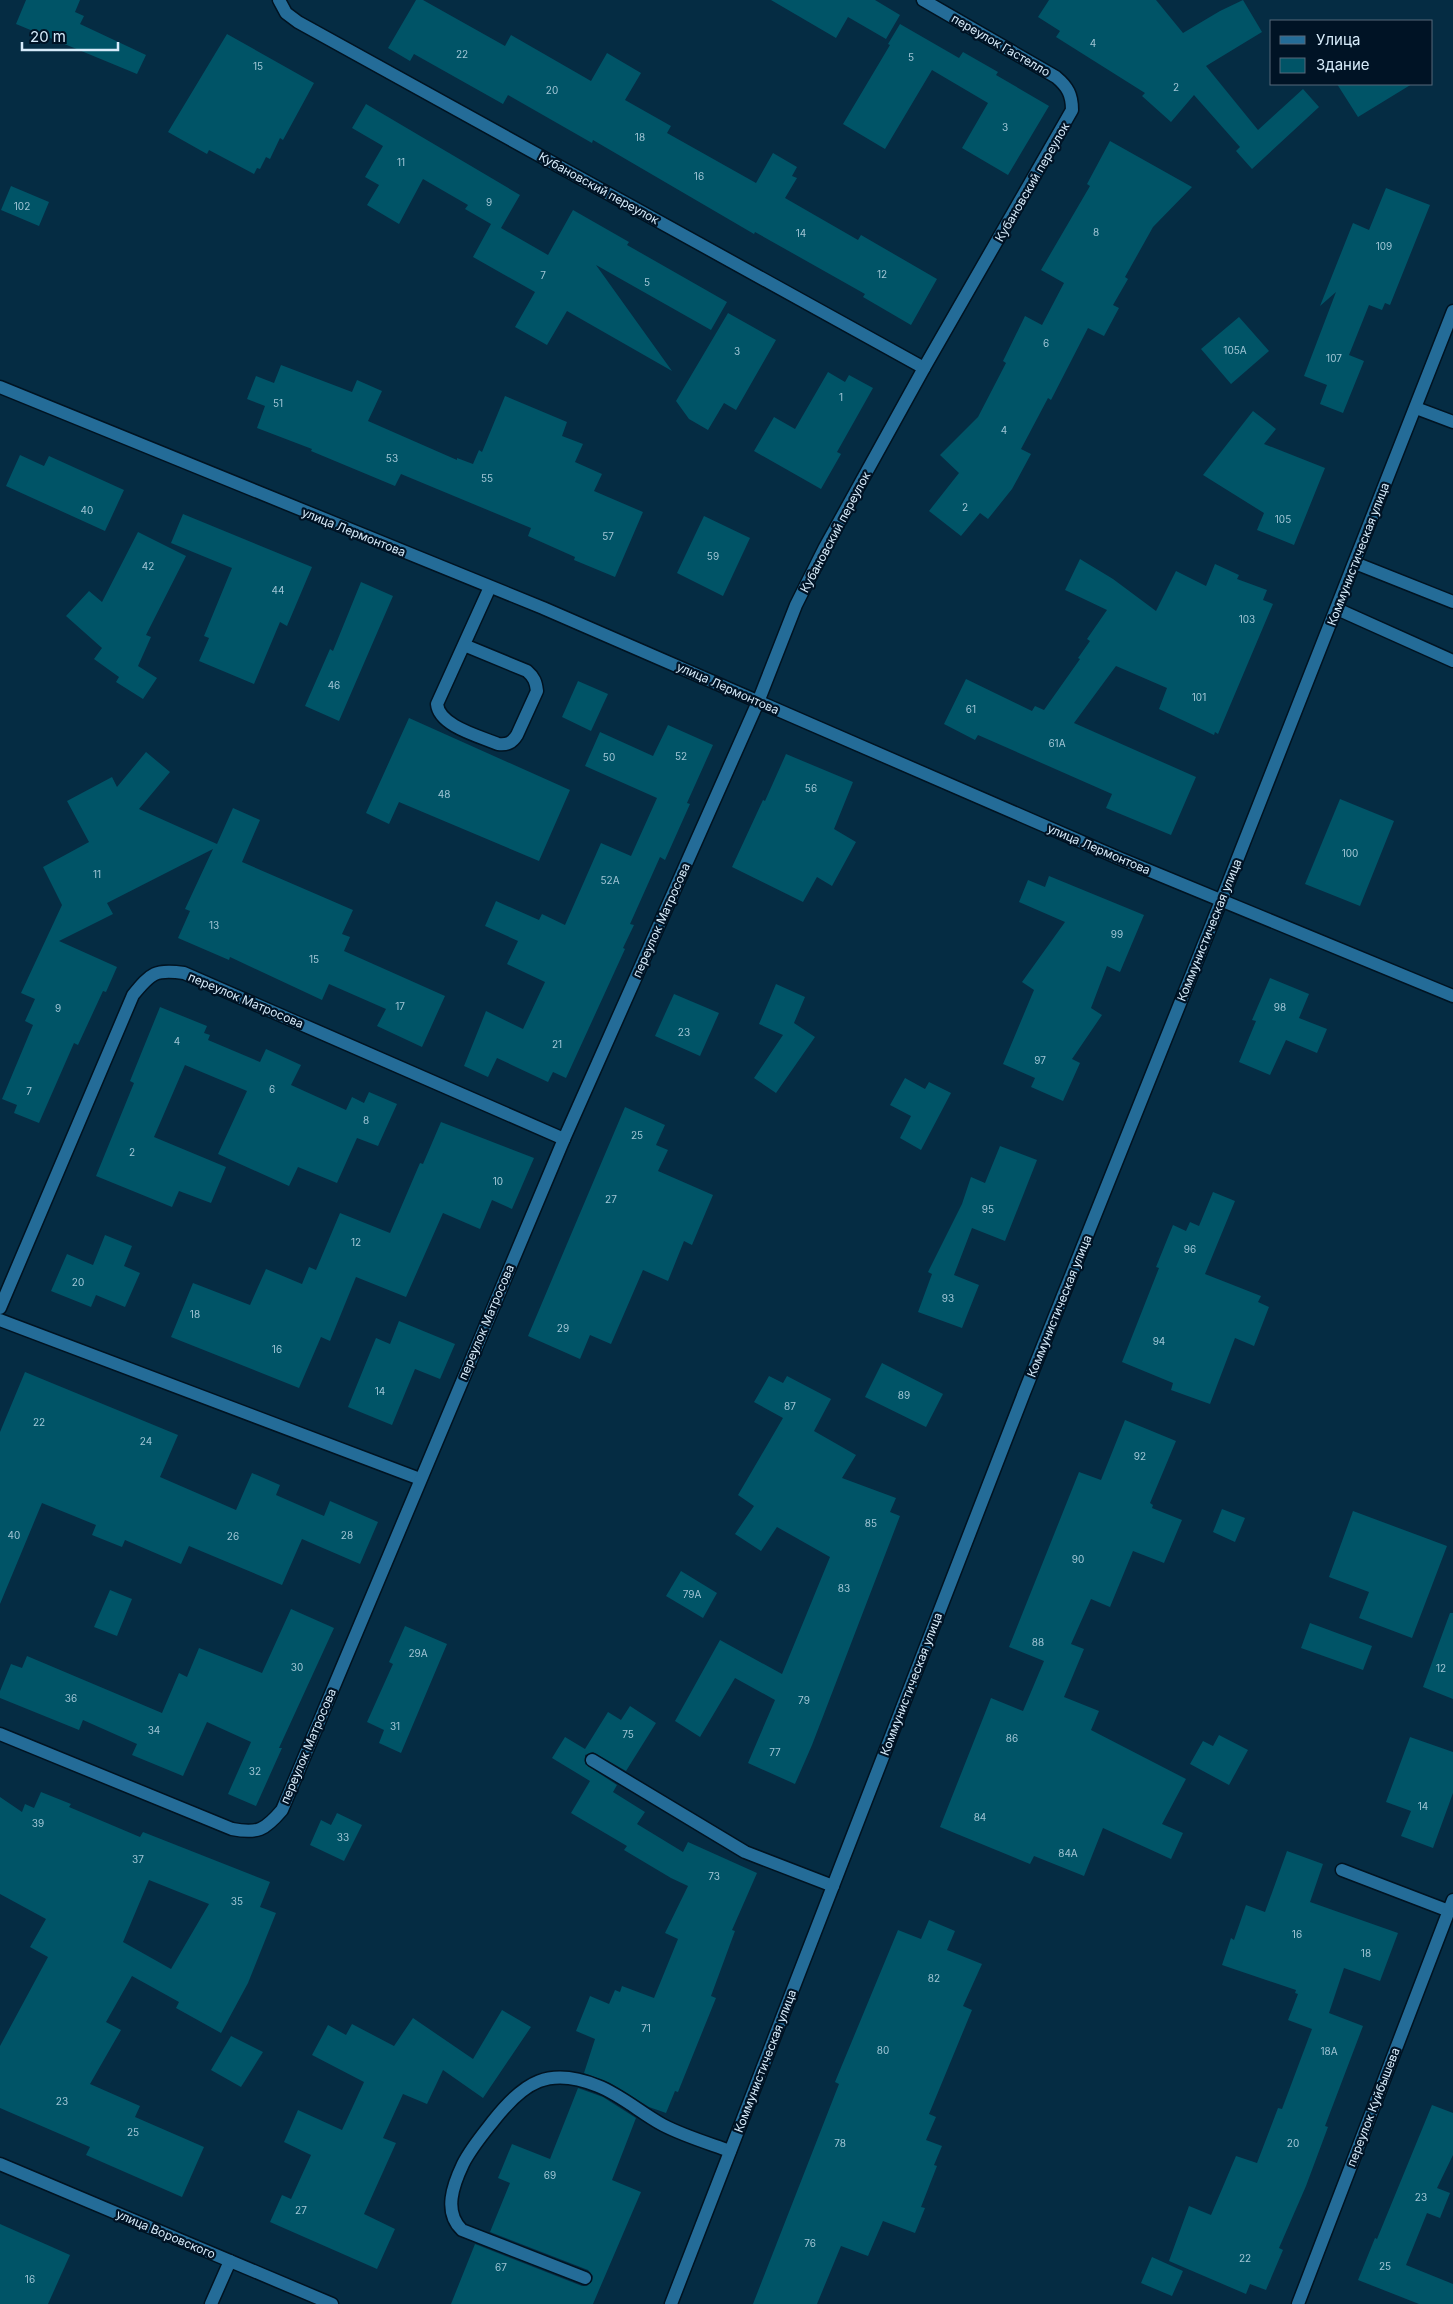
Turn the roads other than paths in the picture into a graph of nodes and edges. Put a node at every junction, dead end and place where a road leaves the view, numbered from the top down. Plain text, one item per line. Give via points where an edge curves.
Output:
1 (923, 0) edge
2 (279, 1) edge
3 (1072, 97) joint
4 (1453, 311) edge
5 (924, 368) junction
6 (0, 387) edge
7 (1416, 408) junction
8 (1453, 422) edge
9 (1355, 563) junction
10 (490, 587) junction
11 (1453, 602) edge
12 (1337, 609) junction
13 (464, 644) junction
14 (1453, 661) edge
15 (758, 702) junction
16 (1222, 901) junction
17 (1453, 996) edge
18 (564, 1139) junction
19 (0, 1308) edge
20 (0, 1320) edge
21 (420, 1479) junction
22 (0, 1734) edge
23 (592, 1760) dead end
24 (1342, 1870) dead end
25 (833, 1886) junction
26 (1452, 1908) edge
27 (730, 2151) junction
28 (0, 2164) edge
29 (230, 2261) junction
30 (585, 2278) dead end
31 (211, 2304) edge
32 (332, 2304) edge
33 (671, 2304) edge
34 (1298, 2304) edge

1 - 3 street, переулок Гастелло via 1056,77 1066,85
2 - 5 street, Кубановский переулок via 286,13 298,22
3 - 5 street, Кубановский переулок via 1072,110 1066,125
4 - 7 street, Коммунистическая улица
5 - 15 street, Кубановский переулок via 816,565
6 - 10 street, улица Лермонтова
7 - 8 street
7 - 9 street, Коммунистическая улица
9 - 11 street
9 - 12 street, Коммунистическая улица
10 - 13 street
10 - 15 street, улица Лермонтова
12 - 14 street
12 - 16 street, Коммунистическая улица
13 - 13 street via 437,704 438,711 449,723 498,744 513,741 537,691 533,676
15 - 16 street, улица Лермонтова
15 - 18 street, переулок Матросова
16 - 17 street, улица Лермонтова
16 - 25 street, Коммунистическая улица via 1024,1393
18 - 19 street, переулок Матросова via 184,973 164,970 146,979 133,995
18 - 21 street, переулок Матросова
20 - 21 street
21 - 22 street, переулок Матросова via 282,1810 269,1825 251,1832 232,1829
23 - 25 street via 745,1852
24 - 26 street
25 - 27 street, Коммунистическая улица
26 - 34 street, переулок Куйбышева
27 - 30 street via 676,2131 599,2086 576,2078 540,2080 508,2102 465,2161 456,2180 451,2199 455,2224 462,2230
27 - 33 street, Коммунистическая улица
28 - 29 street, улица Воровского
29 - 31 street
29 - 32 street, улица Воровского

